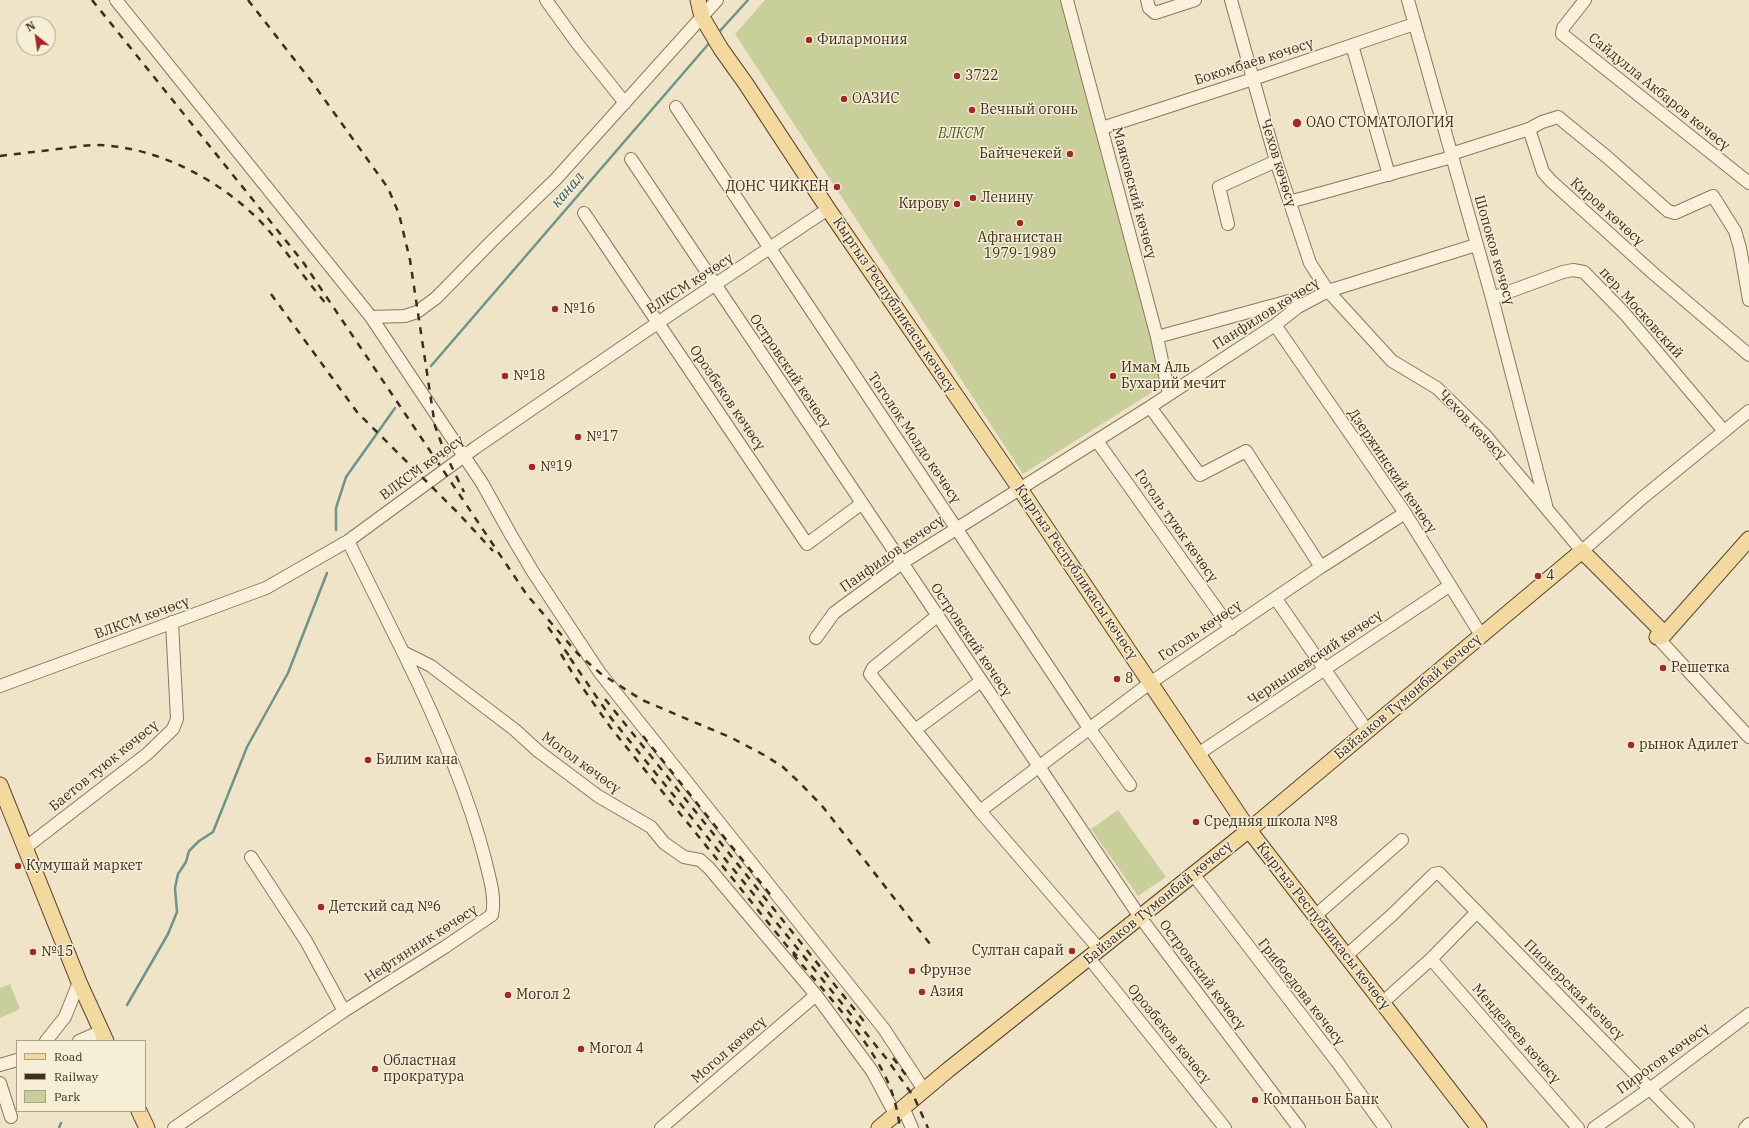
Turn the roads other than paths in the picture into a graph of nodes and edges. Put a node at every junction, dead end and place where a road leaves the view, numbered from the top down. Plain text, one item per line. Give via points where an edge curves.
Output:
1 (116, 0) edge
2 (546, 0) edge
3 (698, 0) edge
4 (717, 0) edge
5 (1067, 0) edge
6 (1147, 0) edge
7 (1195, 0) edge
8 (1231, 0) edge
9 (1408, 0) edge
10 (1585, 0) edge
11 (702, 17) junction
12 (1414, 24) junction
13 (1352, 46) junction
14 (1253, 79) junction
15 (625, 103) junction
16 (676, 107) dead end
17 (1102, 128) junction
18 (1529, 129) junction
19 (1452, 156) junction
20 (631, 159) dead end
21 (1276, 161) junction
22 (1389, 175) junction
23 (1749, 183) edge
24 (1289, 202) junction
25 (828, 209) junction
26 (584, 213) dead end
27 (1228, 224) dead end
28 (1476, 245) junction
29 (770, 248) junction
30 (715, 286) junction
31 (1328, 291) junction
32 (1492, 298) junction
33 (1749, 300) edge
34 (1298, 308) junction
35 (371, 317) junction
36 (659, 322) junction
37 (1275, 325) junction
38 (1157, 337) junction
39 (1749, 356) edge
40 (1169, 394) junction
41 (1150, 407) junction
42 (1749, 411) edge
43 (1723, 430) junction
44 (1097, 441) junction
45 (464, 456) junction
46 (1020, 489) junction
47 (861, 504) junction
48 (1547, 508) junction
49 (1405, 513) junction
50 (956, 528) junction
51 (1749, 539) edge
52 (348, 541) junction
53 (1579, 553) junction
54 (902, 563) junction
55 (1321, 567) junction
56 (1449, 586) junction
57 (1276, 598) junction
58 (938, 616) junction
59 (172, 622) junction
60 (1231, 629) junction
61 (1481, 635) junction
62 (1661, 636) junction
63 (816, 638) dead end
64 (403, 652) junction
65 (1324, 670) junction
66 (981, 681) junction
67 (1150, 683) junction
68 (0, 686) edge
69 (1749, 726) edge
70 (1089, 728) junction
71 (915, 730) junction
72 (1368, 732) junction
73 (1749, 737) edge
74 (1198, 754) junction
75 (1038, 766) junction
76 (0, 785) edge
77 (1130, 785) dead end
78 (980, 811) junction
79 (1249, 830) junction
80 (1402, 840) dead end
81 (25, 848) junction
82 (251, 857) dead end
83 (1193, 874) junction
84 (1476, 913) junction
85 (1316, 915) junction
86 (1140, 917) junction
87 (1095, 954) junction
88 (1347, 955) junction
89 (1431, 959) junction
90 (79, 982) junction
91 (816, 995) junction
92 (1382, 1003) junction
93 (344, 1012) junction
94 (1749, 1014) edge
95 (104, 1036) edge
96 (47, 1040) edge
97 (84, 1040) edge
98 (0, 1083) edge
99 (1651, 1088) junction
100 (924, 1090) junction
101 (899, 1111) junction
102 (139, 1112) edge
103 (11, 1117) dead end
104 (1749, 1124) edge
105 (147, 1128) edge
106 (174, 1128) edge
107 (661, 1128) edge
108 (879, 1128) edge
109 (912, 1128) edge
110 (1225, 1128) edge
111 (1300, 1128) edge
112 (1385, 1128) edge
113 (1479, 1128) edge
114 (1578, 1128) edge
115 (1594, 1128) edge
116 (1688, 1128) edge
117 (1745, 1128) edge

1 - 35 street
2 - 15 street
3 - 11 main road, Кыргыз Республикасы көчөсү
4 - 11 street
5 - 17 street, Маяковский көчөсү
6 - 7 street via 1149,8 1155,13
8 - 14 street, Чехов көчөсү
9 - 12 street, Шопоков көчөсү
10 - 23 street, Сайдулла Акбаров көчөсү via 1563,28 1562,34
11 - 15 street
11 - 25 main road, Кыргыз Республикасы көчөсү
12 - 13 street, Бокомбаев көчөсү
12 - 19 street, Шопоков көчөсү
13 - 14 street, Бокомбаев көчөсү
13 - 22 street
14 - 17 street, Бокомбаев көчөсү
14 - 21 street, Чехов көчөсү
15 - 35 street via 556,179 436,298 417,312 405,316
16 - 29 street, Тоголок Молдо көчөсү
17 - 38 street, Маяковский көчөсү
18 - 19 street
18 - 33 street via 1558,117 1668,211 1675,213 1713,196 1735,231
18 - 39 street, Киров көчөсү via 1543,172 1551,181
19 - 22 street
19 - 28 street, Шопоков көчөсү
20 - 30 street, Островский көчөсү
21 - 24 street, Чехов көчөсү
21 - 27 street via 1219,187
22 - 24 street
24 - 31 street, Чехов көчөсү via 1310,263
25 - 29 street, ВЛКСМ көчөсү
25 - 46 main road, Кыргыз Республикасы көчөсү
26 - 36 street, Орозбеков көчөсү
28 - 31 street, Панфилов көчөсү
28 - 32 street, Шопоков көчөсү
29 - 30 street, ВЛКСМ көчөсү
29 - 50 street, Тоголок Молдо көчөсү
30 - 36 street, ВЛКСМ көчөсү
30 - 47 street, Островский көчөсү
31 - 34 street, Панфилов көчөсү
31 - 48 street, Чехов көчөсү via 1392,361 1437,388 1485,435
32 - 43 street, пер. Московский via 1563,272 1584,272 1625,314
32 - 48 street, Шопоков көчөсү
34 - 37 street, Панфилов көчөсү
34 - 38 street via 1289,301
35 - 45 street
36 - 45 street, ВЛКСМ көчөсү
36 - 47 street, Орозбеков көчөсү via 808,544
37 - 40 street, Панфилов көчөсү
37 - 49 street, Дзержинский көчөсү
38 - 40 street, Маяковский көчөсү
40 - 41 street, Панфилов көчөсү
41 - 44 street, Панфилов көчөсү
41 - 55 street via 1200,476 1246,451
42 - 43 street
43 - 53 street
44 - 46 street, Панфилов көчөсү
44 - 60 street, Гоголь туюк көчөсү
45 - 52 street, ВЛКСМ көчөсү
45 - 100 street via 533,572 600,673 884,1028
46 - 50 street, Панфилов көчөсү
46 - 67 main road, Кыргыз Республикасы көчөсү
47 - 54 street, Островский көчөсү
48 - 53 street, Чехов көчөсү
49 - 55 street, Гоголь көчөсү
49 - 56 street, Дзержинский көчөсү
50 - 54 street, Панфилов көчөсү
50 - 70 street, Тоголок Молдо көчөсү
51 - 62 main road
52 - 59 street, ВЛКСМ көчөсү via 266,588
52 - 64 street
53 - 61 main road, Байзаков Түмөнбай көчөсү
53 - 62 main road, Чехов көчөсү
54 - 58 street, Островский көчөсү
54 - 63 street, Панфилов көчөсү via 834,613
55 - 57 street, Гоголь көчөсү
56 - 61 street, Дзержинский көчөсү
56 - 65 street, Чернышевский көчөсү
57 - 60 street, Гоголь көчөсү
57 - 65 street
58 - 66 street, Островский көчөсү
58 - 71 street, Орозбеков көчөсү via 873,668 870,674
59 - 68 street, ВЛКСМ көчөсү
59 - 81 street, Баетов туюк көчөсү via 177,719 173,729 148,754
60 - 67 street, Гоголь көчөсү
61 - 72 main road, Байзаков Түмөнбай көчөсү
62 - 69 street, Чехов көчөсү
62 - 73 street, Чехов көчөсү
64 - 91 street, Могол көчөсү via 431,666 598,796 651,828 664,843 684,857 700,860
64 - 93 street, Нефтянник көчөсү via 448,753 477,832 494,905 492,915
65 - 72 street
65 - 74 street, Чернышевский көчөсү
66 - 71 street
66 - 75 street, Островский көчөсү
67 - 70 street, Гоголь көчөсү
67 - 74 main road, Кыргыз Республикасы көчөсү
70 - 75 street, Гоголь көчөсү
70 - 77 street, Тоголок Молдо көчөсү
71 - 78 street, Орозбеков көчөсү
72 - 79 main road, Байзаков Түмөнбай көчөсү
74 - 79 main road, Кыргыз Республикасы көчөсү
75 - 78 street, Гоголь көчөсү
75 - 86 street, Островский көчөсү
76 - 81 main road
78 - 87 street, Орозбеков көчөсү
79 - 83 main road, Байзаков Түмөнбай көчөсү
79 - 85 main road, Кыргыз Республикасы көчөсү
80 - 85 street
81 - 90 main road
82 - 93 street via 306,941
83 - 86 main road, Байзаков Түмөнбай көчөсү
83 - 112 street, Грибоедова көчөсү
84 - 88 street, Пионерская көчөсү via 1439,873 1434,874
84 - 89 street
84 - 99 street, Пионерская көчөсү
85 - 88 main road, Кыргыз Республикасы көчөсү
86 - 87 main road, Байзаков Түмөнбай көчөсү
86 - 111 street, Островский көчөсү
87 - 100 main road, Байзаков Түмөнбай көчөсү
87 - 110 street, Орозбеков көчөсү
88 - 92 main road, Кыргыз Республикасы көчөсү
89 - 92 street
89 - 114 street, Менделеев көчөсү
90 - 95 main road
90 - 96 street via 66,1017
91 - 101 street, Могол көчөсү
91 - 107 street, Могол көчөсү
92 - 113 main road, Кыргыз Республикасы көчөсү
93 - 106 street, Нефтянник көчөсү
94 - 99 street, Пирогов көчөсү
95 - 97 street
98 - 103 street
99 - 115 street, Пирогов көчөсү
99 - 116 street, Пионерская көчөсү
100 - 101 main road, Байзаков Түмөнбай көчөсү
101 - 108 main road, Байзаков Түмөнбай көчөсү
101 - 109 street, Могол көчөсү
102 - 105 main road
104 - 117 street

